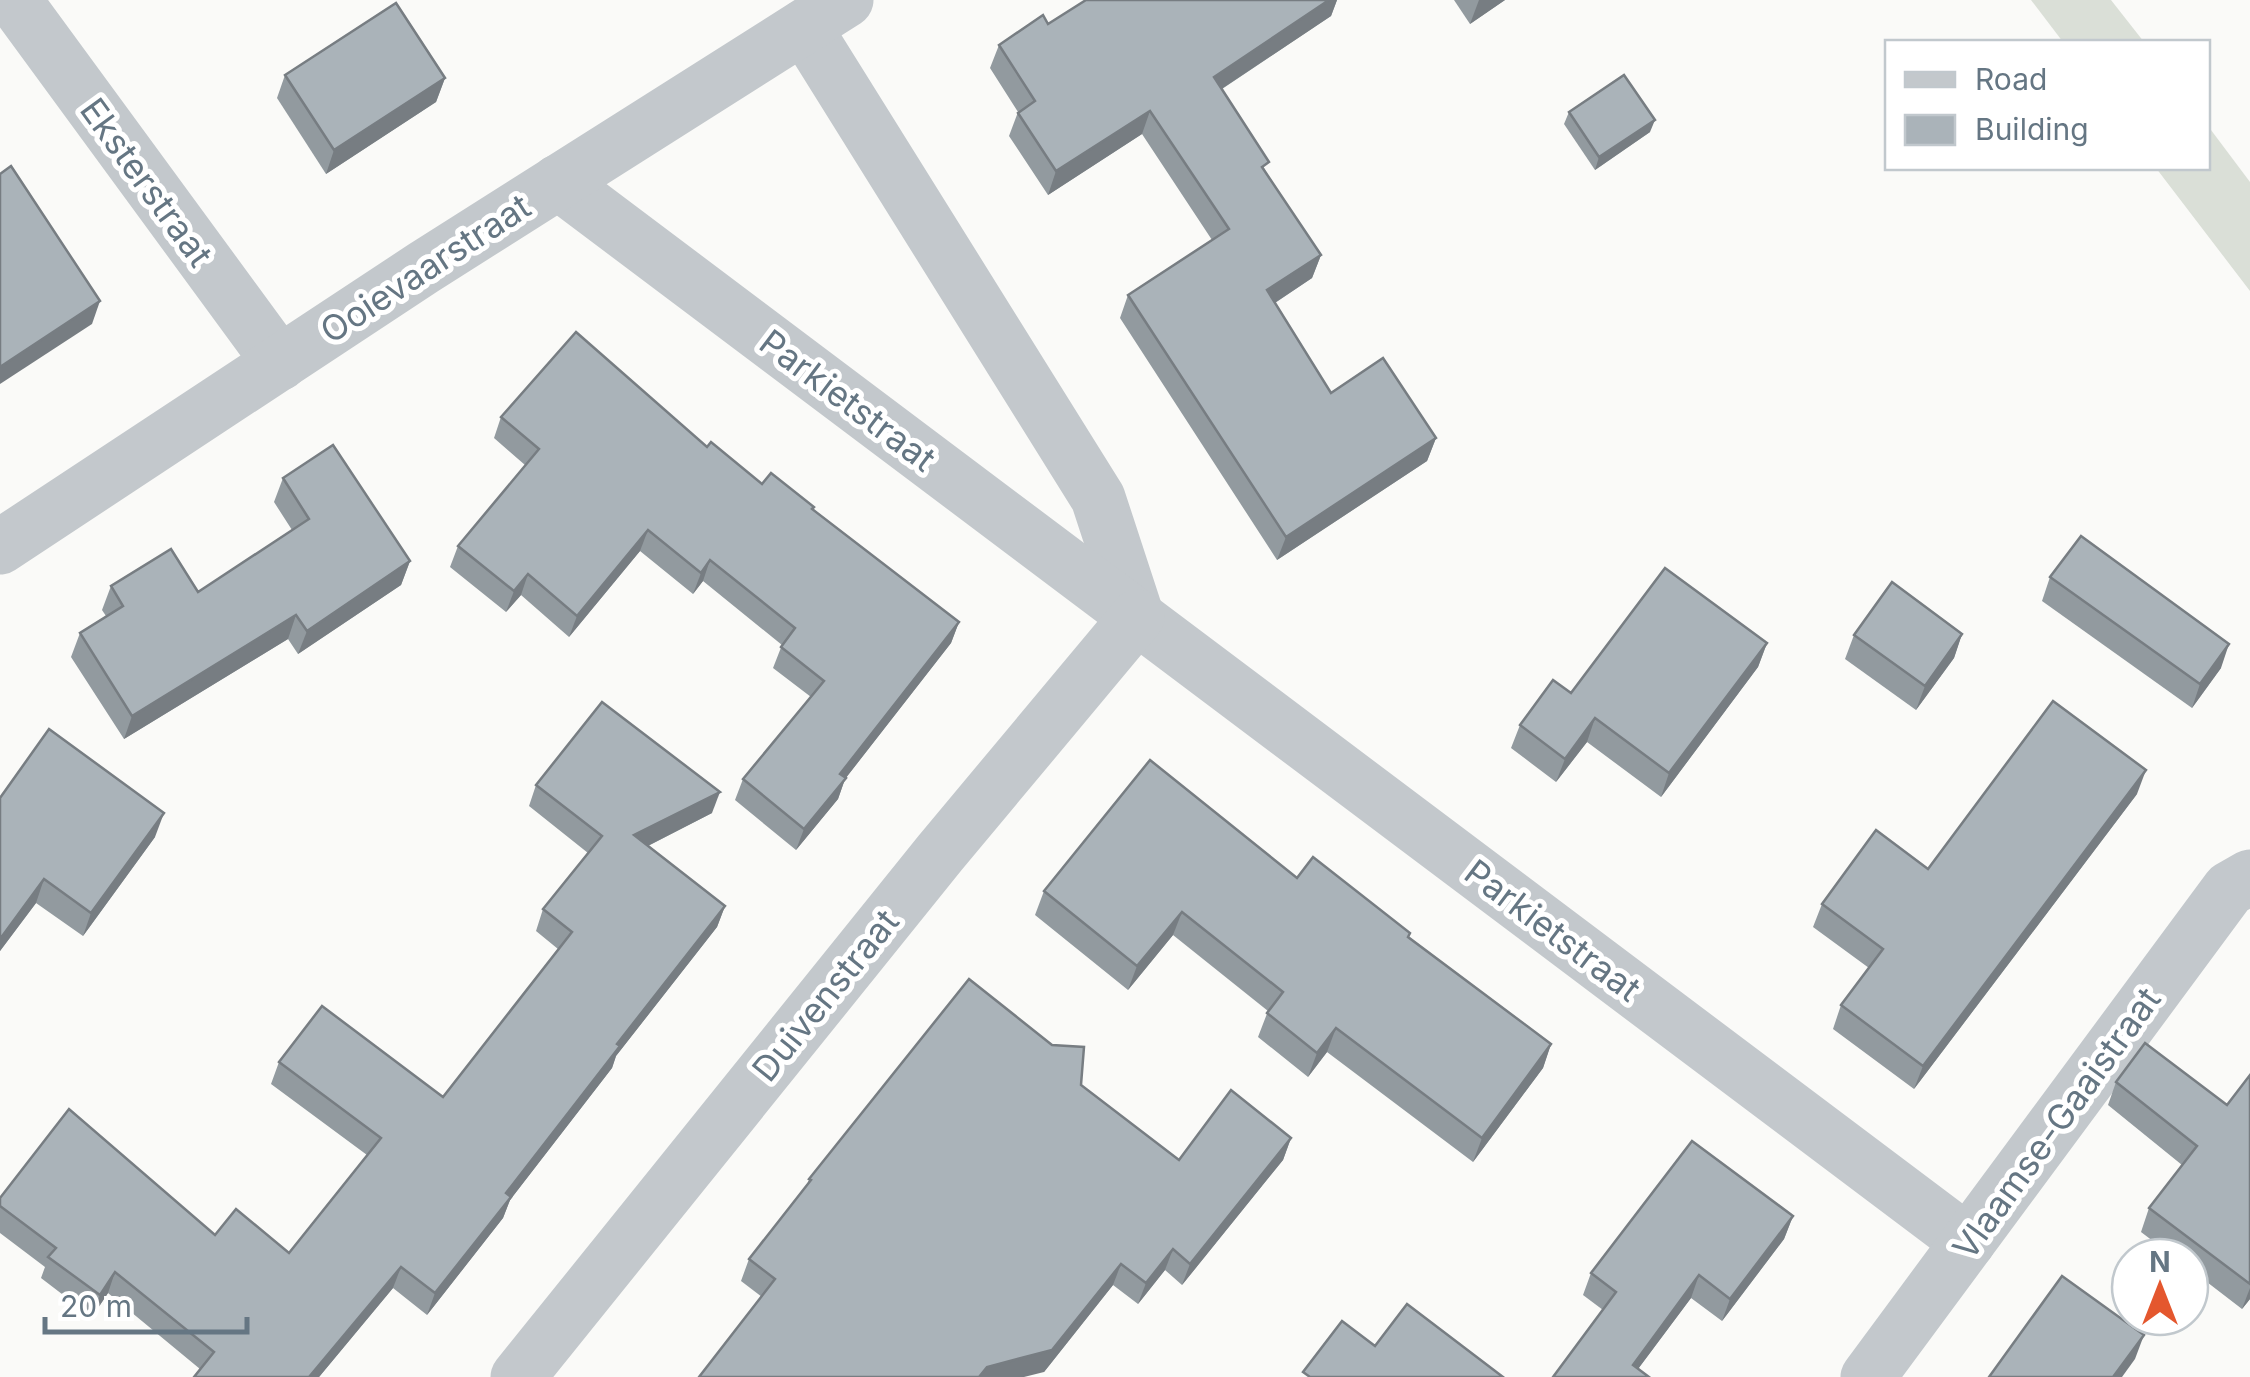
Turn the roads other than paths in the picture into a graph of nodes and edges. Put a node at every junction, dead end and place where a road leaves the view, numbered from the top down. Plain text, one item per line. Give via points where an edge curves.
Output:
1 (14, 0) edge
2 (825, 14) edge
3 (558, 182) junction
4 (280, 363) junction
5 (3, 548) edge
6 (1137, 617) junction
7 (2250, 877) edge
8 (1968, 1242) junction
9 (518, 1377) edge
10 (1868, 1377) edge

1 - 4 street, Eksterstraat
2 - 3 street, Ooievaarstraat
2 - 6 street via 1098,498
3 - 4 street, Ooievaarstraat
3 - 6 street, Parkietstraat
4 - 5 street, Ooievaarstraat
6 - 8 street, Parkietstraat
6 - 9 street, Duivenstraat
7 - 8 street, Vlaamse-Gaaistraat via 2229,889
8 - 10 street, Vlaamse-Gaaistraat

